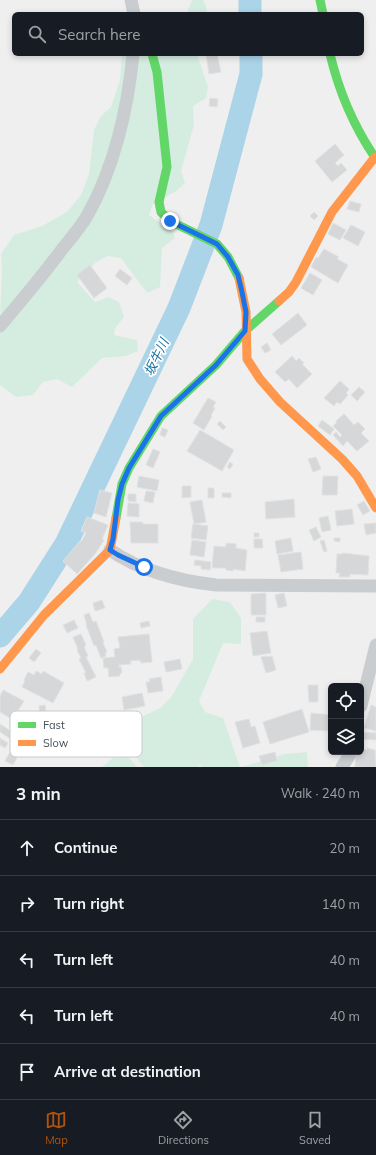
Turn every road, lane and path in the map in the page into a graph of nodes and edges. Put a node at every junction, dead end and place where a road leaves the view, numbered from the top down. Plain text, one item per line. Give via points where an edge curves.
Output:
1 (131, 0) edge
2 (320, 0) edge
3 (134, 12) edge
4 (323, 12) edge
5 (133, 56) edge
6 (153, 56) edge
7 (331, 56) edge
8 (375, 158) edge
9 (0, 326) edge
10 (245, 331) junction
11 (376, 508) edge
12 (110, 550) junction
13 (376, 586) edge
14 (376, 645) edge
15 (0, 669) edge
16 (364, 694) edge
17 (349, 755) edge
18 (342, 767) edge

1 - 3 street
2 - 4 street
5 - 9 street via 117,140 102,185 86,217 36,284
6 - 10 street via 157,72 167,167 159,202 161,212 170,221 217,244 228,257 238,275 242,292 246,312
7 - 8 street via 340,91 352,119
8 - 10 street via 332,212 289,292
10 - 11 street via 248,359 260,379 280,402 342,459 357,476
10 - 12 street via 216,365 161,416 122,484
12 - 13 street via 144,567 195,583
12 - 15 street via 44,615
14 - 16 street
17 - 18 street

